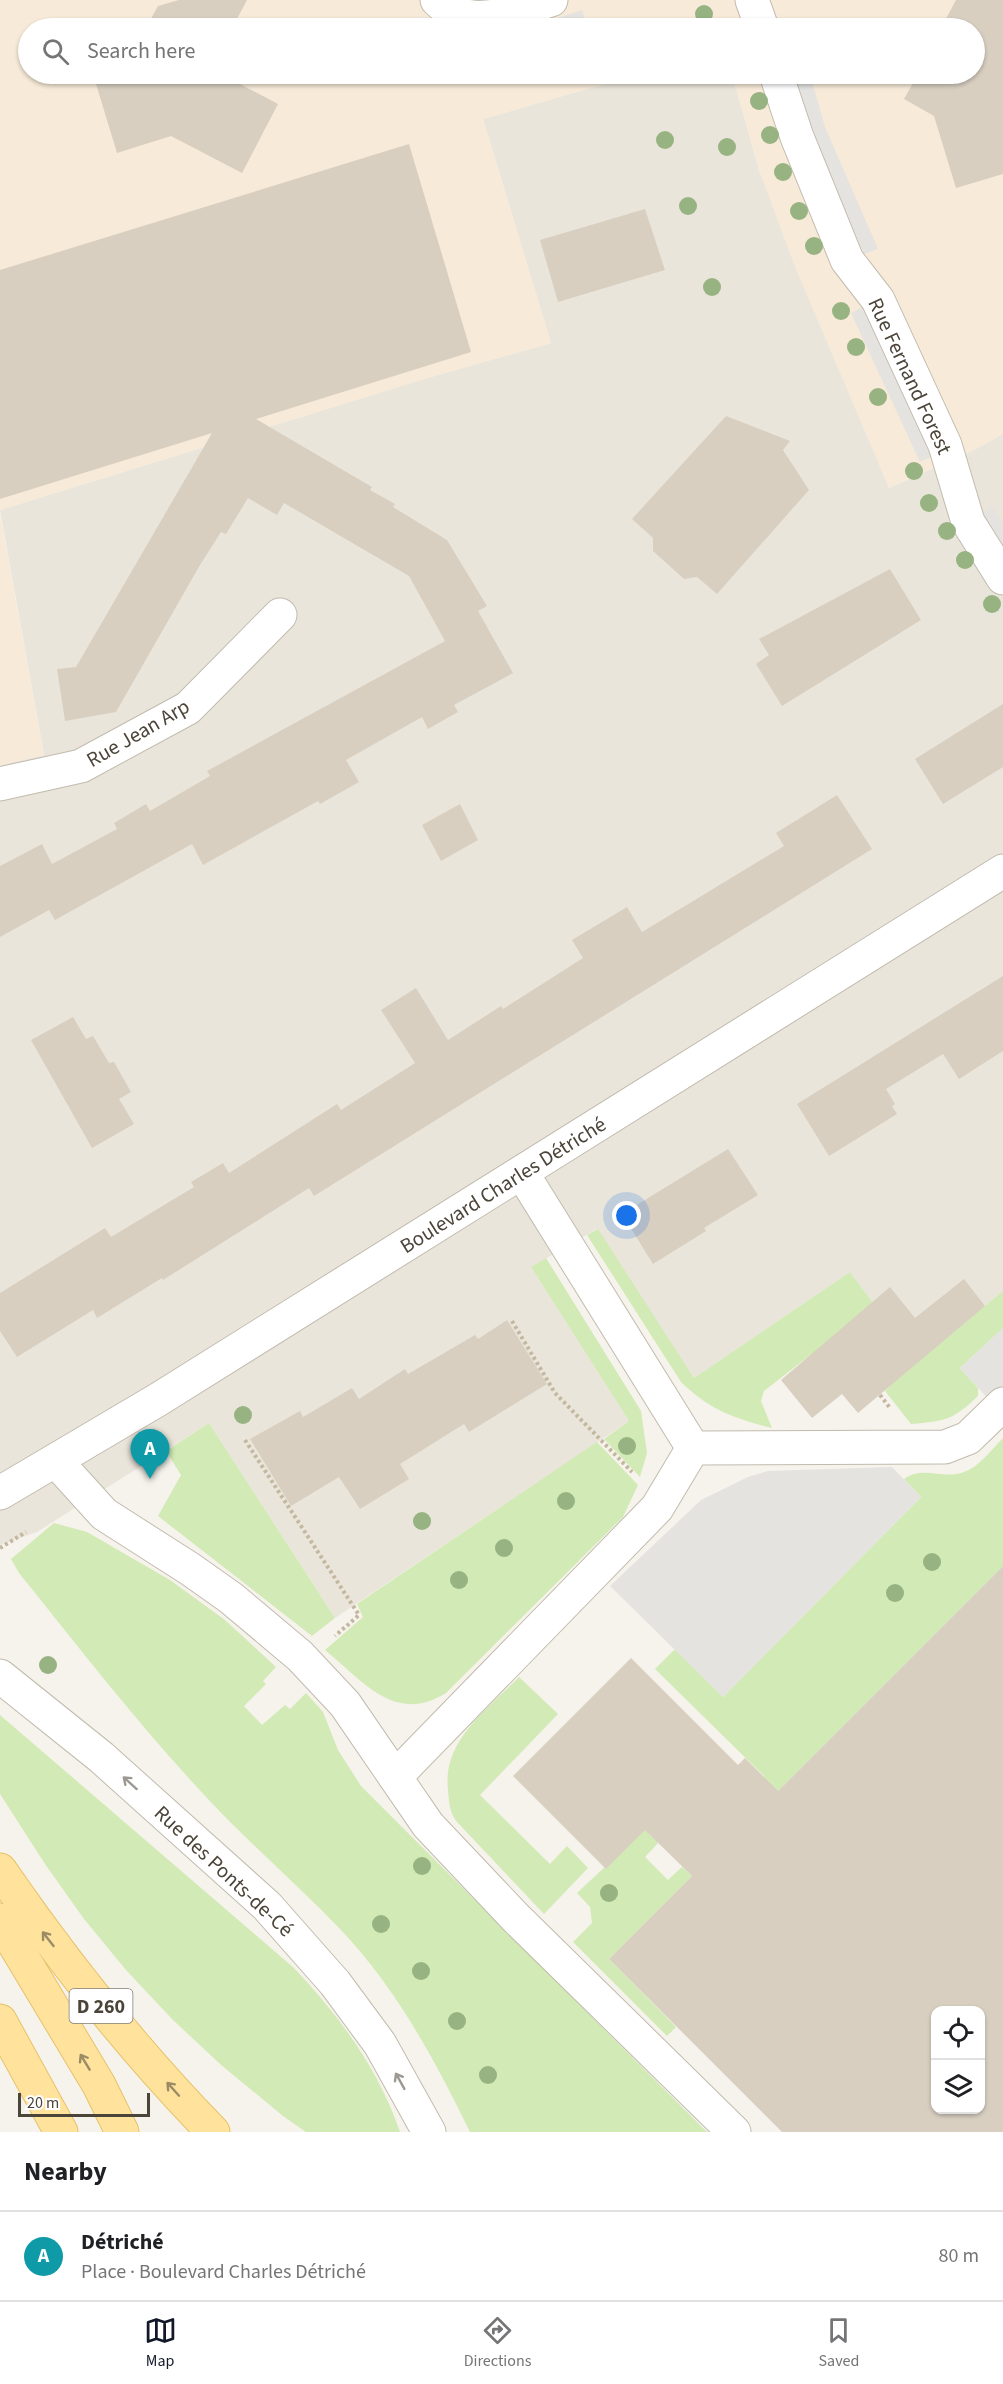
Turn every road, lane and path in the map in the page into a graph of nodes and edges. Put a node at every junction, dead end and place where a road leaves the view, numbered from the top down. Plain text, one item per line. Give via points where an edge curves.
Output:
1 (437, 0) edge
2 (551, 0) edge
3 (752, 0) edge
4 (474, 18) edge
5 (490, 18) edge
6 (758, 18) edge
7 (779, 84) edge
8 (1003, 578) edge
9 (280, 615) dead end
10 (0, 784) edge
11 (1003, 871) edge
12 (522, 1173) junction
13 (512, 1321) dead end
14 (1003, 1404) edge
15 (245, 1440) dead end
16 (693, 1448) junction
17 (56, 1461) junction
18 (0, 1493) edge
19 (661, 1501) junction
20 (26, 1532) dead end
21 (0, 1548) edge
22 (304, 1660) junction
23 (0, 1676) edge
24 (395, 1777) junction
25 (0, 1870) edge
26 (0, 1920) edge
27 (0, 2021) edge
28 (61, 2132) edge
29 (122, 2132) edge
30 (213, 2132) edge
31 (429, 2132) edge
32 (734, 2132) edge

1 - 4 street via 453,12
2 - 5 street
3 - 6 street
7 - 8 street, Rue Fernand Forest via 847,260 878,300 945,445 968,522
9 - 10 street, Rue Jean Arp via 188,708 81,766
11 - 12 street, Boulevard Charles Détriché
12 - 16 street
12 - 17 street, Boulevard Charles Détriché
13 - 19 path via 555,1393
14 - 16 street via 968,1438 945,1447
15 - 22 path via 359,1615
16 - 19 street
17 - 18 street, Boulevard Charles Détriché
17 - 22 street via 104,1514 231,1598
19 - 24 street
20 - 21 path
22 - 24 street via 345,1704
31 -> 23 street, Rue des Ponts-de-Cé via 380,2044 334,1983 267,1906 101,1757
24 - 32 street via 428,1825 515,1917
30 -> 25 main road, D 260 via 91,1994
29 -> 26 main road, D 260 via 99,2085
27 - 28 main road

